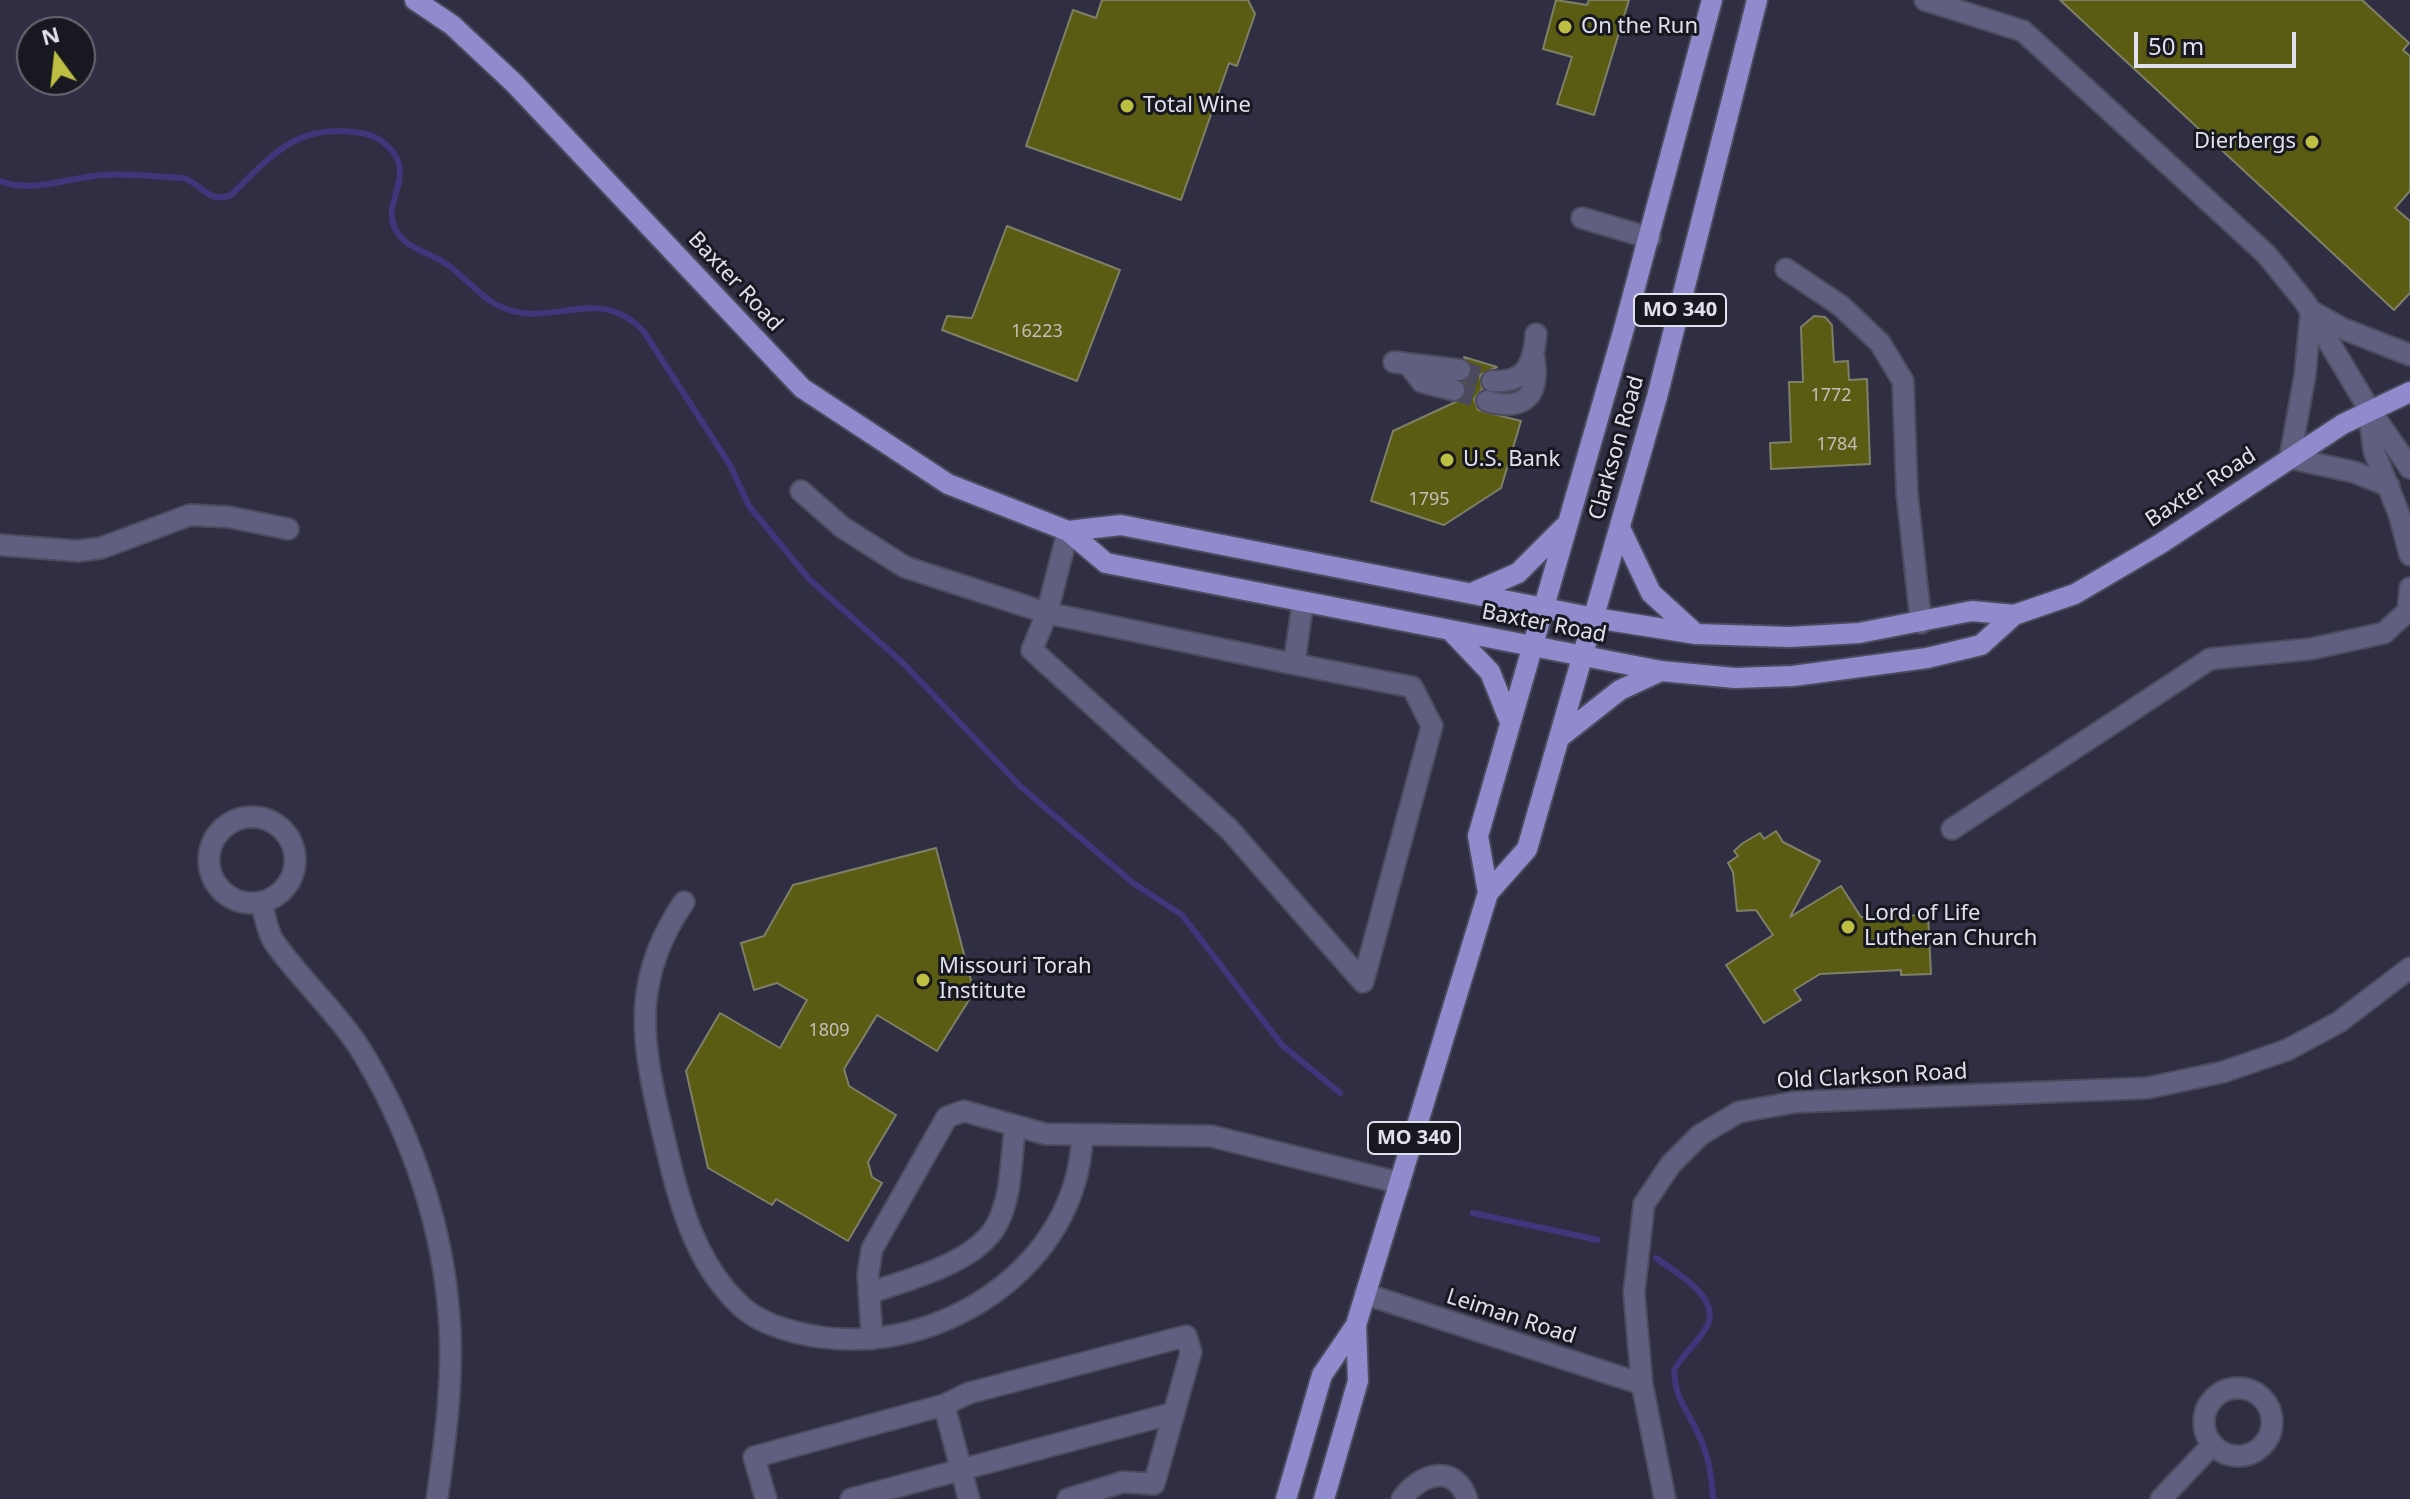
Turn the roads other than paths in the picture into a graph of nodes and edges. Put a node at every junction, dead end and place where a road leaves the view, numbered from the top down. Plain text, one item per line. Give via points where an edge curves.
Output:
1 (415, 0) edge
2 (1757, 0) edge
3 (1925, 0) edge
4 (1709, 2) edge
5 (1582, 218) dead end
6 (1650, 238) junction
7 (1786, 269) dead end
8 (2311, 311) junction
9 (1536, 334) dead end
10 (2410, 355) edge
11 (1460, 370) tunnel mouth
12 (1454, 390) tunnel mouth
13 (1490, 391) dead end
14 (2410, 392) edge
15 (2369, 409) junction
16 (2290, 458) junction
17 (2410, 468) edge
18 (2389, 486) junction
19 (801, 491) dead end
20 (1567, 524) junction
21 (1620, 528) junction
22 (288, 529) dead end
23 (1068, 531) junction
24 (0, 545) edge
25 (2410, 555) edge
26 (2410, 588) edge
27 (1469, 594) junction
28 (1303, 602) junction
29 (1543, 608) junction
30 (2409, 609) edge
31 (1047, 613) junction
32 (2014, 615) junction
33 (1595, 618) junction
34 (1921, 623) junction
35 (1451, 631) junction
36 (1696, 634) junction
37 (1532, 646) junction
38 (1583, 656) junction
39 (1294, 664) junction
40 (1661, 671) junction
41 (1510, 722) junction
42 (1559, 738) junction
43 (1952, 829) dead end
44 (1488, 893) junction
45 (261, 902) junction
46 (684, 902) dead end
47 (2410, 968) edge
48 (1015, 1127) junction
49 (1082, 1137) junction
50 (1400, 1183) junction
51 (869, 1293) junction
52 (1365, 1294) junction
53 (1356, 1325) junction
54 (872, 1339) junction
55 (1642, 1384) junction
56 (944, 1405) junction
57 (1174, 1413) junction
58 (2212, 1445) dead end
59 (961, 1469) junction
60 (437, 1499) edge
61 (766, 1499) edge
62 (851, 1499) edge
63 (969, 1499) edge
64 (1068, 1499) edge
65 (1286, 1499) edge
66 (1324, 1499) edge
67 (1402, 1499) edge
68 (1467, 1499) edge
69 (1665, 1499) edge
70 (2161, 1499) edge

1 - 23 main road, Baxter Road via 452,25 514,83 802,388 948,484
2 - 21 main road, Clarkson Road / MO 340
3 - 8 street via 2023,31 2266,254
4 - 6 main road, Clarkson Road / MO 340
5 - 6 street
6 - 20 main road, Clarkson Road / MO 340
7 - 34 street via 1841,306 1880,343 1903,381 1907,493
8 - 10 street
8 - 15 street
8 - 16 street
9 - 13 street via 1534,358 1522,376
11 - 12 street via 1401,363 1422,382
14 - 15 main road, Baxter Road
15 - 16 main road, Baxter Road
15 - 17 street
15 - 18 street via 2374,451
16 - 18 street
16 - 32 main road, Baxter Road via 2075,594
18 - 25 street
19 - 31 street via 842,527 905,567
20 - 27 main road via 1518,573
20 - 29 main road, Clarkson Road / MO 340
21 - 33 main road, Clarkson Road / MO 340
21 - 36 main road via 1651,593
22 - 24 street via 190,515 101,548
23 - 27 main road, Baxter Road via 1121,525
23 - 28 main road, Baxter Road via 1106,563
23 - 31 street
26 - 30 street
27 - 29 main road, Baxter Road
28 - 35 main road, Baxter Road
28 - 39 street
29 - 33 main road, Baxter Road
29 - 37 main road, Clarkson Road / MO 340
30 - 43 street via 2384,633 2310,649 2210,659
31 - 39 street
31 - 39 street via 1032,650 1229,829 1363,982 1432,726 1412,687
32 - 34 main road, Baxter Road via 1972,611
32 - 40 main road, Baxter Road via 1981,645 1927,658 1778,676
33 - 36 main road, Baxter Road
33 - 38 main road, Clarkson Road / MO 340
34 - 36 main road, Baxter Road via 1790,637
35 - 37 main road, Baxter Road
35 - 41 main road via 1490,672
37 - 38 main road, Baxter Road
37 - 41 main road, Clarkson Road / MO 340
38 - 40 main road, Baxter Road
38 - 42 main road, Clarkson Road / MO 340
40 - 42 main road via 1620,690
41 - 44 main road, Clarkson Road / MO 340 via 1478,836
42 - 44 main road, Clarkson Road / MO 340 via 1527,849
44 - 50 main road, Clarkson Road / MO 340
45 - 45 street via 291,878 294,852 272,821 246,817 232,821 213,841 209,867 214,880 234,899
45 - 60 street via 273,940 321,995 387,1092 419,1176 448,1303 450,1367
46 - 54 street via 657,951 643,1010 645,1054 685,1218 705,1261 744,1309 769,1324 806,1335
47 - 55 street, Old Clarkson Road via 2326,1029 2287,1050 2223,1072 2147,1088 1796,1102 1739,1112 1690,1145 1644,1204 1634,1293
48 - 49 street
48 - 51 street via 1004,1207 985,1240 924,1275
48 - 51 street via 964,1111 947,1117 872,1249
49 - 50 street via 1211,1136
49 - 54 street via 1081,1165 1068,1206 1014,1276 949,1319
50 - 52 main road, Clarkson Road / MO 340
51 - 54 street
52 - 53 main road, Clarkson Road / MO 340
52 - 55 street, Leiman Road
53 - 65 main road, Clarkson Road / MO 340 via 1322,1375
53 - 66 main road, Clarkson Road / MO 340 via 1358,1381
55 - 69 street, Old Clarkson Road
56 - 57 street via 969,1393 1186,1336 1191,1352
56 - 59 street
56 - 61 street via 754,1457
57 - 59 street
57 - 64 street via 1154,1484 1123,1482
58 - 70 street
59 - 62 street
59 - 63 street
67 - 68 street via 1429,1475 1444,1474 1456,1480

